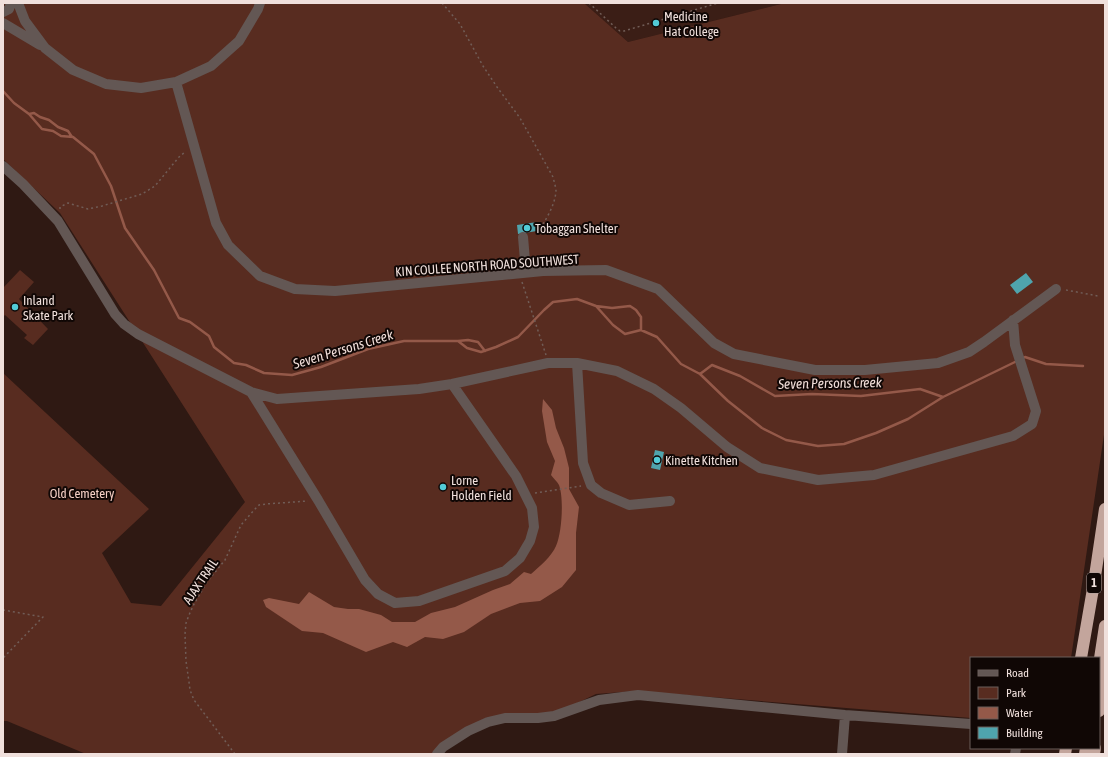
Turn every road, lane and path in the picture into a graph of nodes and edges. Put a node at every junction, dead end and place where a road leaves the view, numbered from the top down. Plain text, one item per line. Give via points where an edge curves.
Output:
1 (11, 3) edge
2 (18, 3) edge
3 (260, 3) edge
4 (442, 3) edge
5 (589, 3) edge
6 (718, 3) edge
7 (3, 12) edge
8 (3, 23) edge
9 (45, 48) junction
10 (176, 82) junction
11 (194, 145) junction
12 (3, 166) edge
13 (54, 217) junction
14 (538, 233) dead end
15 (523, 237) dead end
16 (523, 273) junction
17 (1056, 289) joint
18 (1098, 296) dead end
19 (1013, 320) junction
20 (548, 363) junction
21 (577, 363) junction
22 (452, 384) junction
23 (251, 392) junction
24 (278, 399) junction
25 (266, 414) junction
26 (579, 487) dead end
27 (525, 494) junction
28 (303, 501) dead end
29 (670, 501) dead end
30 (1105, 509) edge
31 (3, 610) edge
32 (1105, 626) edge
33 (1081, 657) edge
34 (1105, 657) edge
35 (3, 658) edge
36 (1100, 658) edge
37 (1100, 701) edge
38 (845, 715) junction
39 (970, 724) edge
40 (235, 754) edge
41 (437, 754) edge
42 (842, 754) edge

1 - 7 street via 9,9
2 - 9 street via 25,21
3 - 10 street via 239,41 211,66
4 - 14 path via 460,24 483,66 520,118 553,177 556,188 553,204
5 - 6 path via 620,31
8 - 9 street
9 - 10 street via 73,70 106,84 141,88
10 - 11 street, KIN COULEE NORTH ROAD SOUTHWEST
11 - 13 path via 179,157 155,186 142,194 88,208 68,204 60,207
11 - 16 street, KIN COULEE NORTH ROAD SOUTHWEST via 216,223 228,246 260,276 295,289 334,291
12 - 13 street
13 - 23 street via 115,314 124,324 138,334
15 - 16 street
16 - 19 street, KIN COULEE NORTH ROAD SOUTHWEST via 606,270 658,289 714,343 734,354 815,370 865,370 938,363 969,352
16 - 20 path via 530,306
17 - 18 path
17 - 19 street, KIN COULEE NORTH ROAD SOUTHWEST
19 - 21 street via 1015,345 1036,411 1032,424 1013,436 874,475 818,480 760,468 727,447 654,389 617,372
20 - 21 street
20 - 22 street
21 - 29 street via 583,463 591,485 601,493 629,506
22 - 24 street via 419,389
22 - 27 street via 516,476
23 - 24 street
23 - 25 street
24 - 25 street
25 - 27 street via 365,580 378,594 395,603 419,601 503,571 520,558 530,541 534,527 532,508
26 - 27 path
28 - 40 path, AJAX TRAIL via 259,505 254,510 240,525 225,560 207,582 186,623 186,661 190,690 194,700
30 - 33 highway, 1
31 - 35 path via 43,617
32 - 36 highway
34 - 37 highway
38 - 39 street
38 - 41 street via 638,696 599,700 554,716 505,718 488,722 468,731 443,747
38 - 42 street

